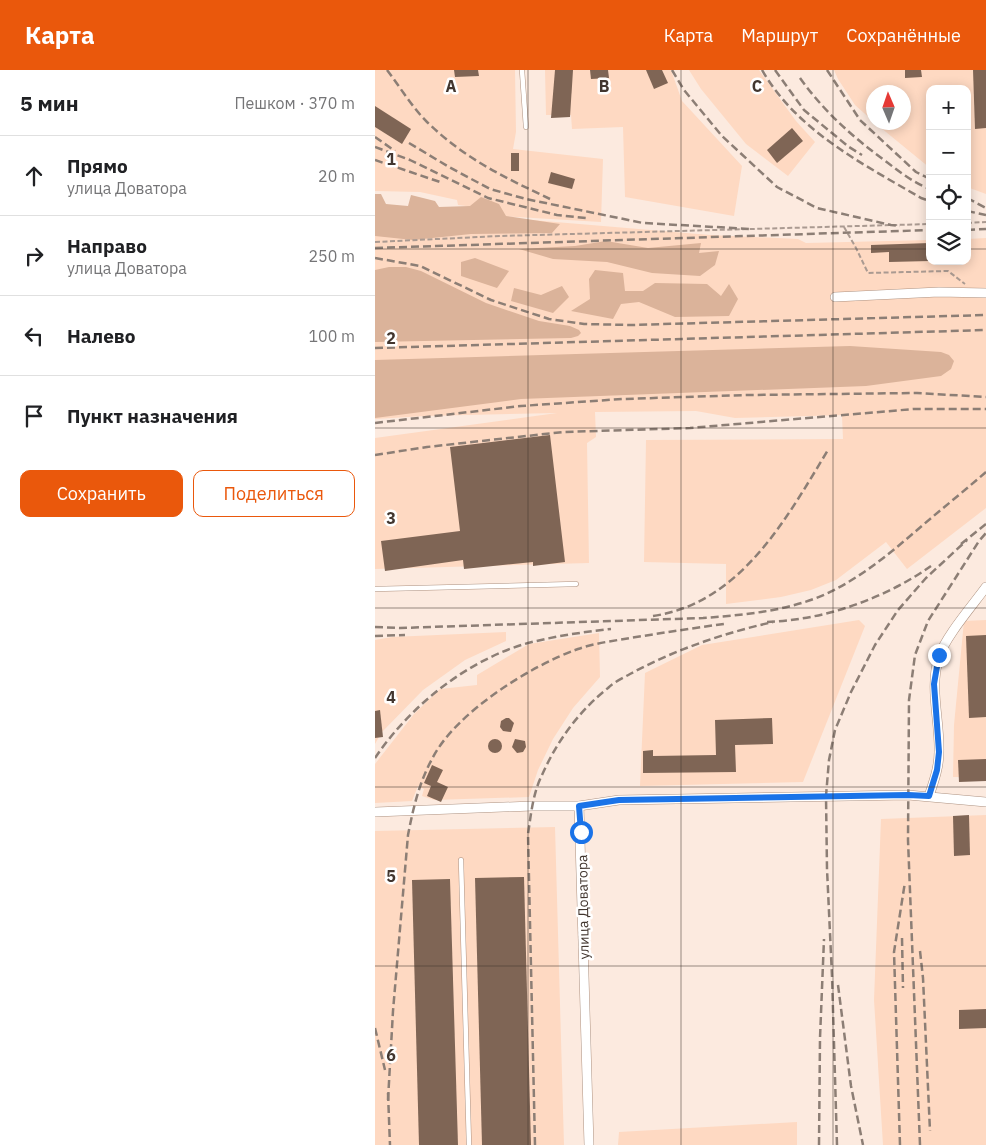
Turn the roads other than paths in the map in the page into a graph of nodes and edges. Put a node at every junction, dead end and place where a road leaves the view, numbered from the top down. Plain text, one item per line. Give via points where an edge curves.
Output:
1 (522, 70) edge
2 (526, 127) dead end
3 (983, 292) edge
4 (835, 297) dead end
5 (576, 584) dead end
6 (986, 587) edge
7 (375, 589) edge
8 (929, 796) junction
9 (986, 802) edge
10 (579, 806) junction
11 (375, 812) edge
12 (461, 860) dead end
13 (469, 1145) edge
14 (589, 1145) edge

1 - 2 lane
3 - 4 street
5 - 7 lane
6 - 8 street via 939,655 934,684 939,752
8 - 9 street
8 - 10 street via 619,800
10 - 11 street
10 - 14 street, улица Доватора
12 - 13 lane

